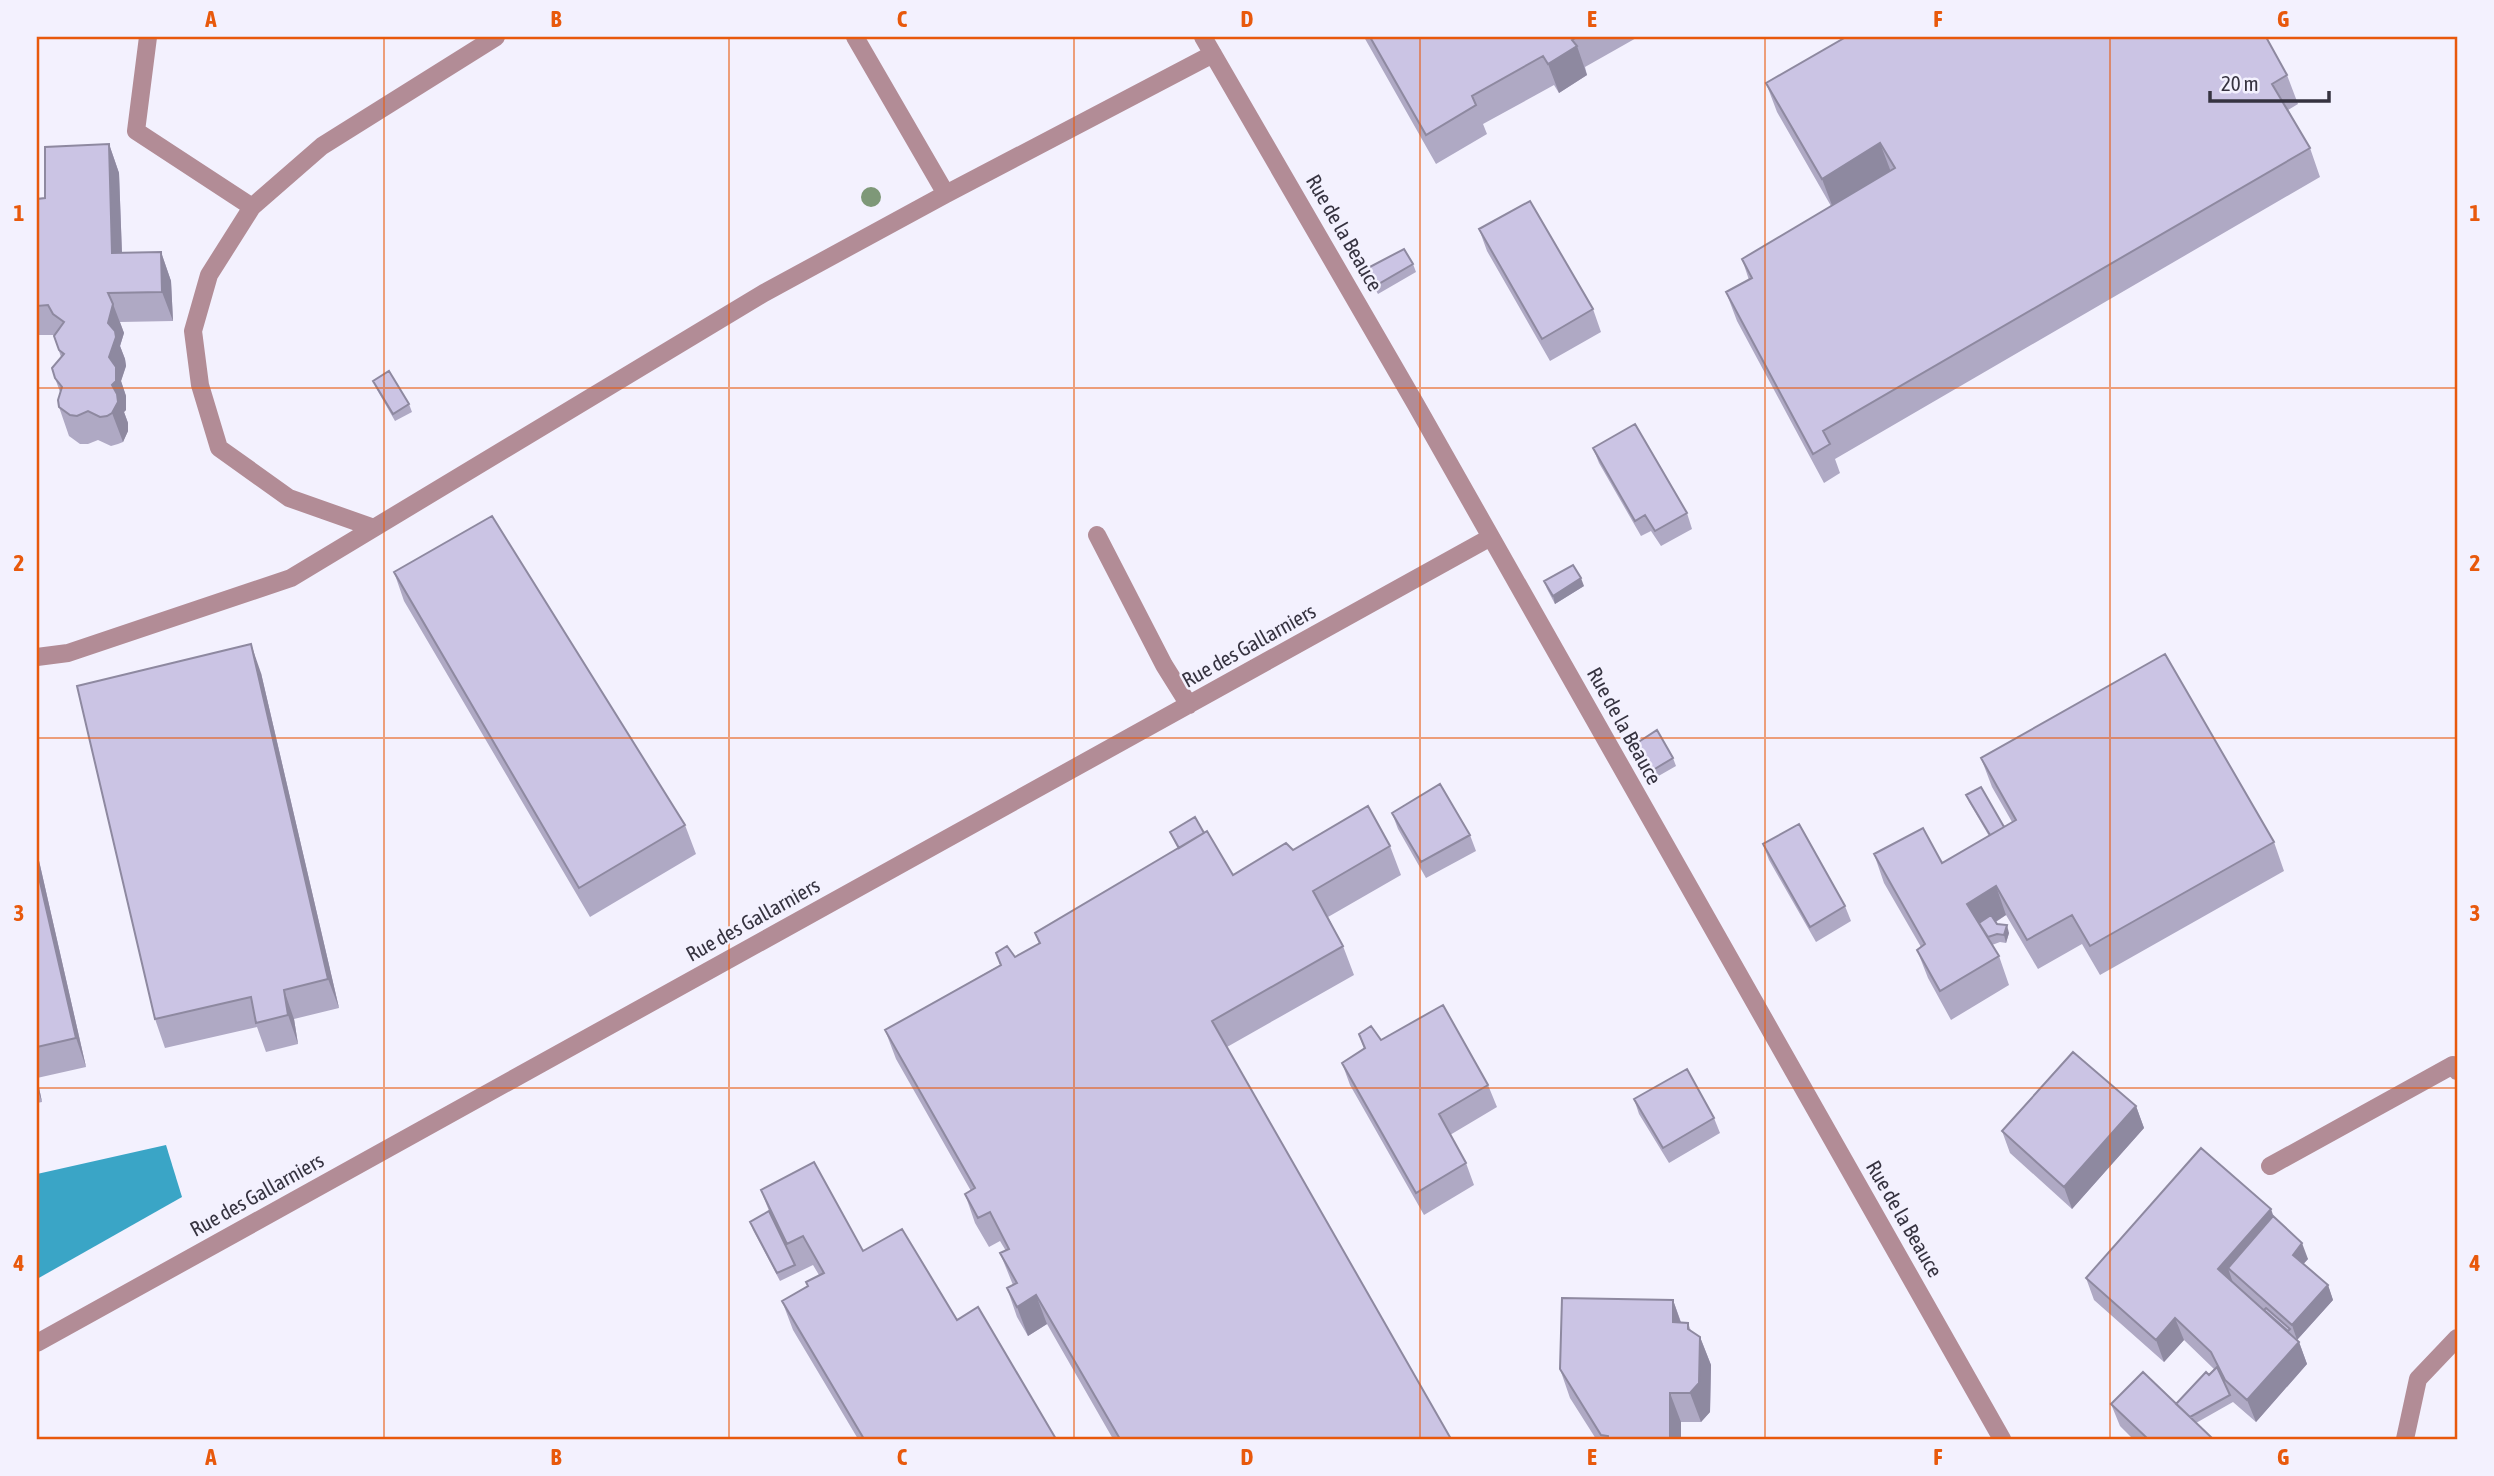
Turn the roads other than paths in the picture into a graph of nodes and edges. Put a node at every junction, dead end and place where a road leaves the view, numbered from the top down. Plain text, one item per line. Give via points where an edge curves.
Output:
1 (148, 37) edge
2 (496, 37) edge
3 (855, 37) edge
4 (1203, 37) edge
5 (1213, 54) junction
6 (946, 194) junction
7 (251, 206) junction
8 (374, 528) junction
9 (1097, 535) dead end
10 (1491, 537) junction
11 (37, 651) edge
12 (1189, 705) junction
13 (2457, 1071) edge
14 (2270, 1166) dead end
15 (2457, 1338) edge
16 (37, 1343) edge
17 (2002, 1439) edge
18 (2405, 1439) edge

1 - 7 street via 136,131
2 - 7 street via 322,146
3 - 6 street
4 - 5 street, Rue de la Beauce
5 - 6 street
5 - 10 street, Rue de la Beauce
6 - 8 street via 764,293
7 - 8 street via 209,275 193,331 200,385 219,449 289,498
8 - 11 street via 291,578 68,653
9 - 12 street
10 - 12 street, Rue des Gallarniers
10 - 17 street, Rue de la Beauce
12 - 16 street, Rue des Gallarniers
13 - 14 street via 2453,1065
15 - 18 street via 2418,1379

